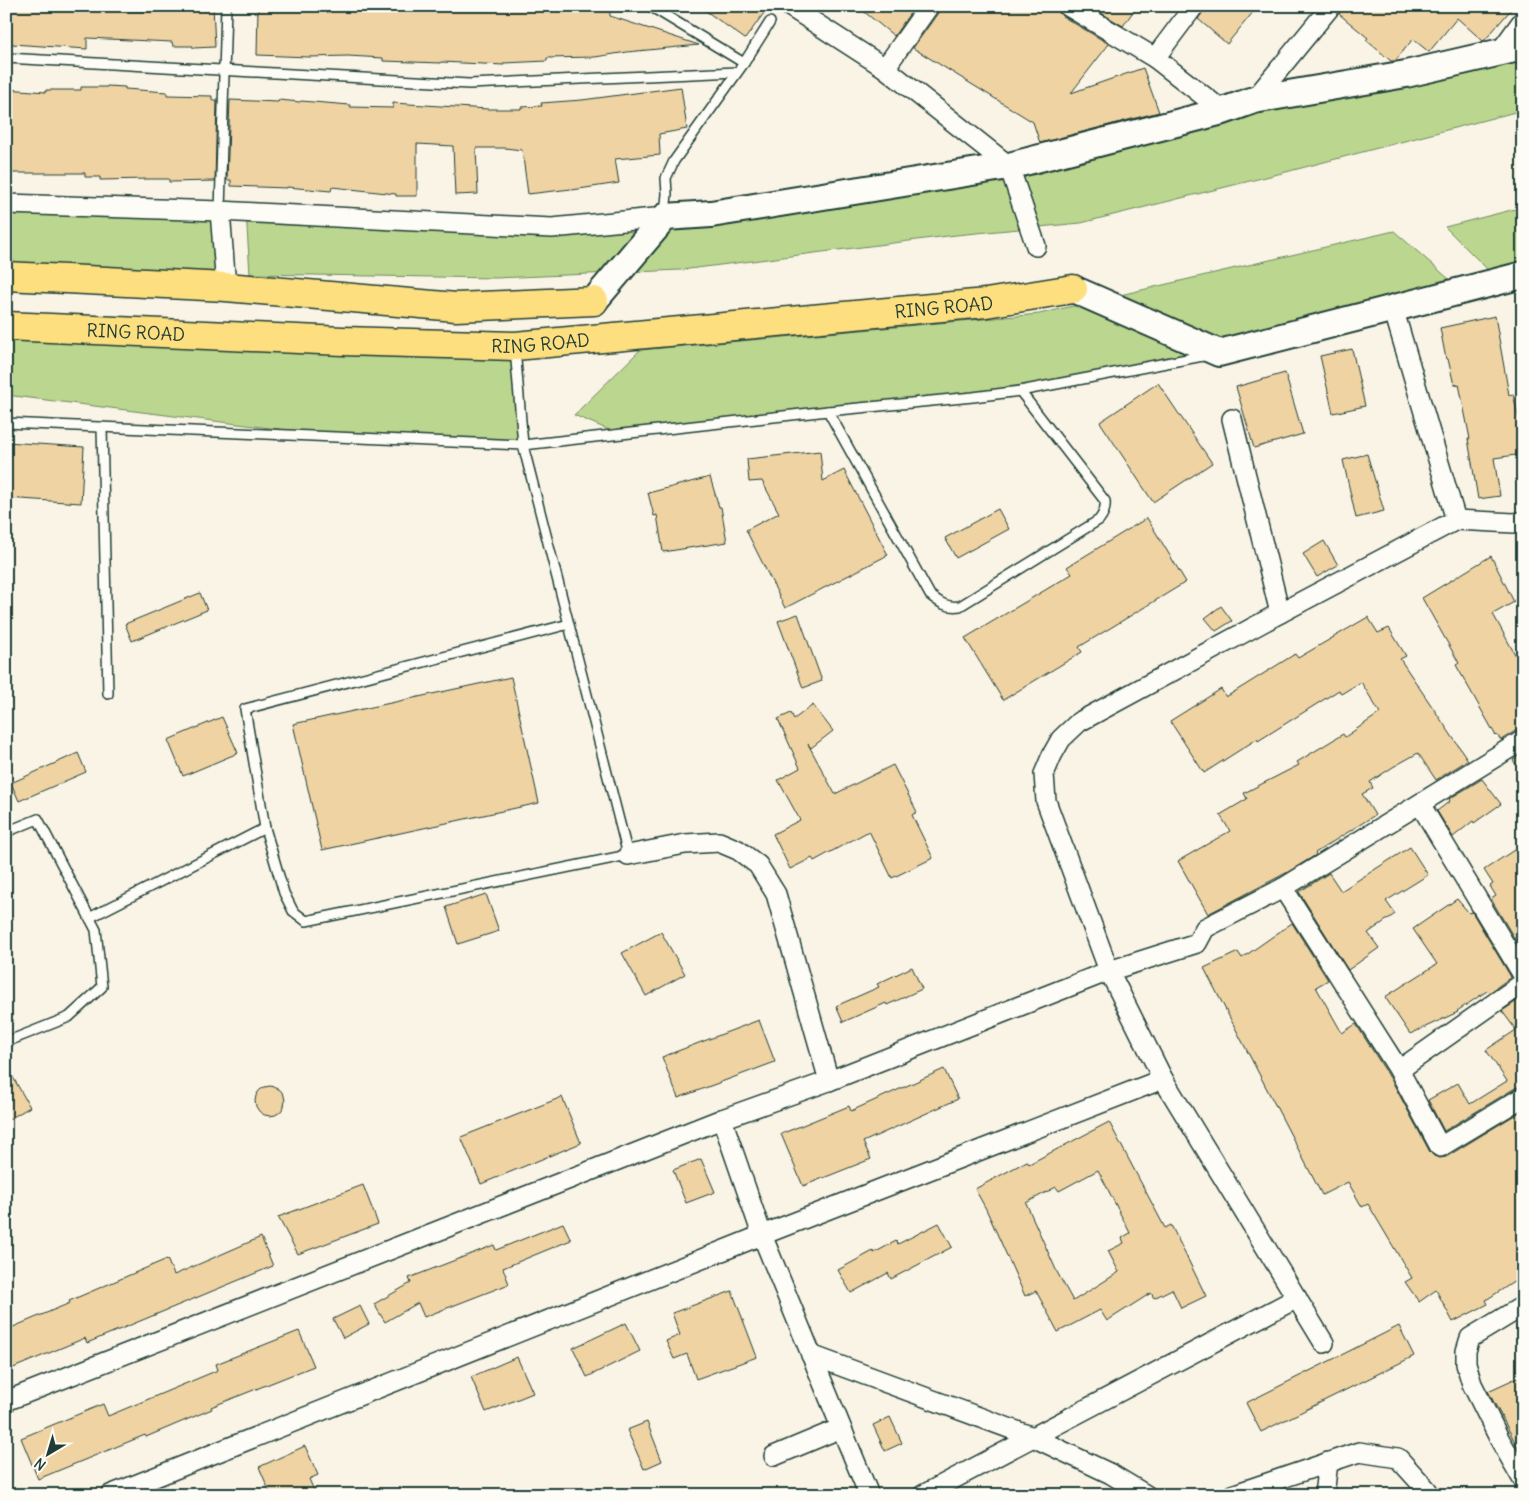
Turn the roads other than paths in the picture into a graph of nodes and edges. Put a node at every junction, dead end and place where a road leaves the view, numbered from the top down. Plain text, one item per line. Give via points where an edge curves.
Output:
1 (226, 6) edge
2 (650, 6) edge
3 (790, 6) edge
4 (929, 6) edge
5 (1068, 6) edge
6 (1194, 6) edge
7 (1331, 6) edge
8 (1523, 20) edge
9 (770, 22) dead end
10 (1511, 50) edge
11 (6, 58) edge
12 (1155, 58) junction
13 (744, 63) junction
14 (885, 68) junction
15 (224, 71) junction
16 (737, 72) junction
17 (1254, 100) junction
18 (1223, 111) junction
19 (1009, 166) junction
20 (6, 204) edge
21 (220, 211) junction
22 (665, 216) junction
23 (1036, 246) dead end
24 (1523, 275) edge
25 (6, 276) edge
26 (226, 287) junction
27 (1073, 289) joint
28 (594, 300) joint
29 (1393, 308) junction
30 (6, 326) edge
31 (514, 346) junction
32 (1219, 352) junction
33 (1020, 391) junction
34 (828, 411) junction
35 (1232, 420) dead end
36 (6, 423) edge
37 (102, 427) junction
38 (523, 445) junction
39 (1456, 520) junction
40 (1523, 521) edge
41 (1280, 613) junction
42 (569, 624) junction
43 (108, 694) dead end
44 (1523, 740) edge
45 (1420, 804) junction
46 (265, 828) junction
47 (6, 832) edge
48 (628, 855) junction
49 (1283, 888) junction
50 (89, 918) junction
51 (1109, 972) junction
52 (1523, 975) edge
53 (1523, 983) edge
54 (6, 1042) edge
55 (1399, 1070) junction
56 (1163, 1079) junction
57 (829, 1080) junction
58 (1523, 1098) edge
59 (722, 1119) junction
60 (762, 1235) junction
61 (1297, 1298) junction
62 (1523, 1306) edge
63 (1324, 1343) dead end
64 (811, 1355) junction
65 (6, 1401) edge
66 (841, 1428) junction
67 (1033, 1437) junction
68 (774, 1456) dead end
69 (1328, 1462) junction
70 (1523, 1480) edge
71 (110, 1495) edge
72 (869, 1495) edge
73 (923, 1495) edge
74 (1146, 1495) edge
75 (1232, 1495) edge
76 (1324, 1495) edge
77 (1430, 1495) edge

1 - 15 lane
2 - 13 lane
3 - 14 street
4 - 14 street
5 - 12 street
6 - 12 street
7 - 17 street
8 - 10 street
9 - 13 lane
10 - 17 street via 1406,74
11 - 15 lane
12 - 18 street
13 - 16 lane
14 - 19 street
15 - 16 lane via 469,84
15 - 21 lane
16 - 22 lane via 674,161 666,178
17 - 18 street
18 - 19 street
19 - 22 street via 711,214
19 - 23 street
20 - 21 street
21 - 22 street via 552,228
21 - 26 street
22 - 28 street
24 - 29 street
25 - 26 main road
26 - 28 main road via 456,307
27 - 31 main road, RING ROAD via 986,303
27 - 32 street
29 - 32 street
29 - 39 street
30 - 31 main road, RING ROAD
31 - 38 lane
32 - 33 lane
33 - 34 lane
33 - 34 lane via 1105,501 1104,514 960,606 951,607 930,595
34 - 38 lane
35 - 41 street
36 - 37 lane
37 - 38 lane
37 - 43 lane
38 - 42 lane
39 - 40 street
39 - 41 street
41 - 51 street via 1079,722 1061,739 1052,755 1044,774 1046,800
42 - 46 lane via 245,709
42 - 48 lane
44 - 45 street
45 - 49 street
45 - 52 street
46 - 48 lane via 284,893 294,910 306,921
46 - 50 lane
47 - 50 lane via 38,819
48 - 57 street via 685,844 719,842 738,850 758,865 776,894
49 - 51 street via 1205,928 1197,943
49 - 55 street
50 - 54 lane via 96,930 102,987 69,1017
51 - 56 street
51 - 57 street
53 - 55 street
55 - 58 street via 1440,1148
56 - 60 street
56 - 61 street
57 - 59 street
59 - 60 street
59 - 65 street
60 - 64 street
60 - 71 street
61 - 63 street
61 - 67 street
62 - 70 street via 1470,1338 1466,1364 1472,1384
64 - 66 street
64 - 67 street
66 - 68 street
66 - 72 street
67 - 73 street
67 - 74 street via 1111,1474
69 - 75 street
69 - 76 street
69 - 77 street via 1359,1452 1398,1458

